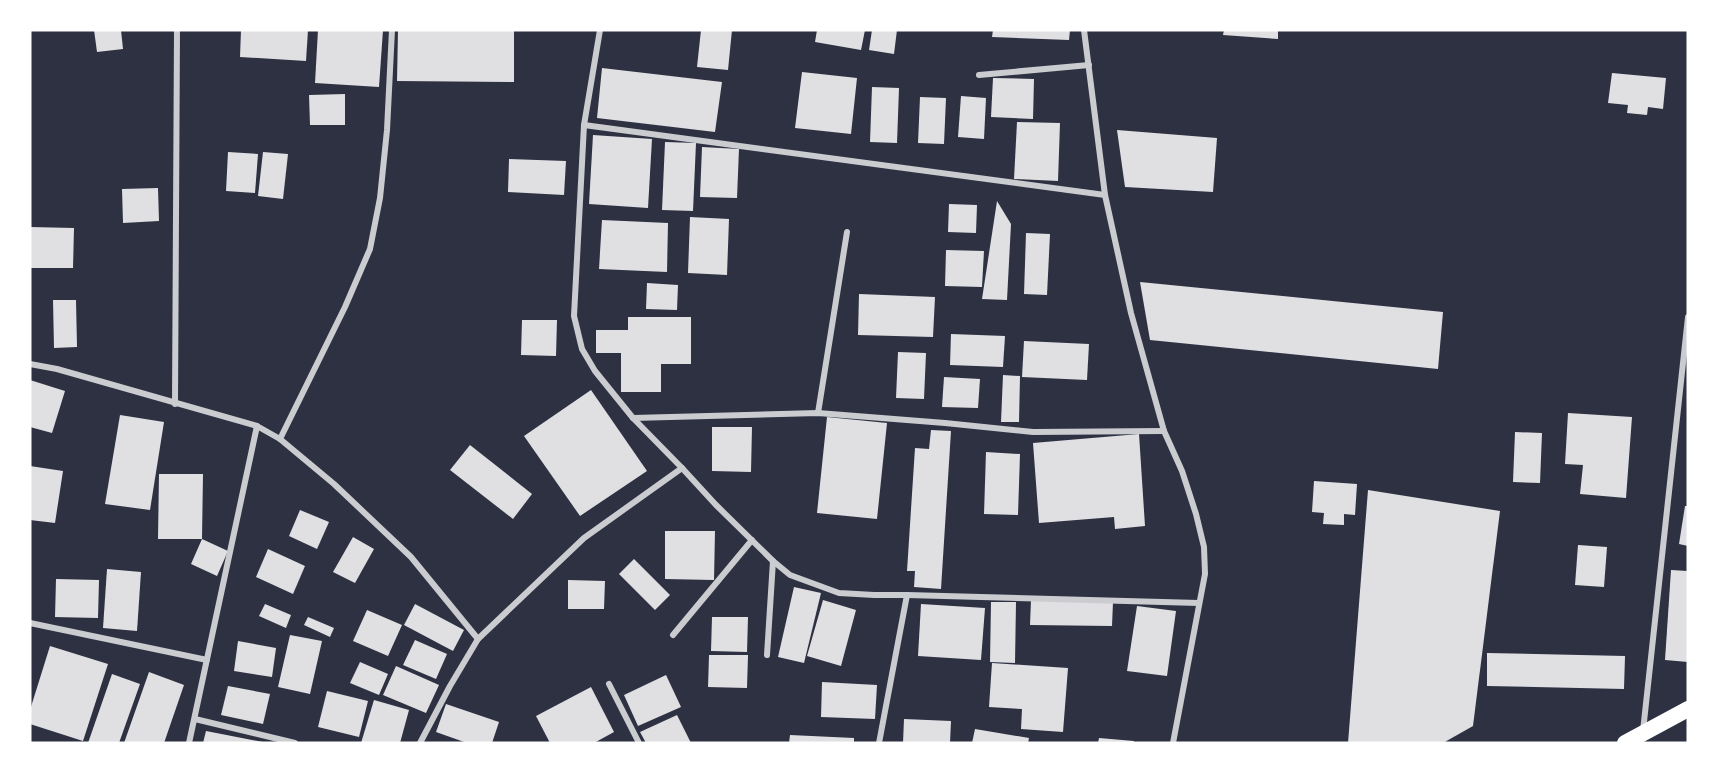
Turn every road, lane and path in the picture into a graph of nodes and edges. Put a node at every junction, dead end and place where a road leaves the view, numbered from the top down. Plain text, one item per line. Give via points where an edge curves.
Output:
1 (177, 30) edge
2 (392, 30) edge
3 (600, 30) edge
4 (1084, 30) edge
5 (1089, 65) junction
6 (979, 75) dead end
7 (584, 125) junction
8 (1105, 195) junction
9 (847, 232) dead end
10 (1688, 317) edge
11 (30, 364) edge
12 (175, 404) junction
13 (818, 413) junction
14 (633, 418) junction
15 (257, 426) junction
16 (1164, 431) junction
17 (280, 439) junction
18 (682, 468) junction
19 (753, 540) junction
20 (773, 561) junction
21 (906, 594) junction
22 (1199, 603) junction
23 (30, 623) edge
24 (673, 635) dead end
25 (478, 639) junction
26 (767, 655) dead end
27 (207, 660) junction
28 (609, 684) dead end
29 (1688, 709) edge
30 (195, 719) junction
31 (1643, 733) junction
32 (189, 743) edge
33 (295, 743) edge
34 (420, 743) edge
35 (639, 743) edge
36 (879, 743) edge
37 (1173, 743) edge
38 (1624, 743) edge

1 - 12 street
2 - 17 street via 387,130 370,249
3 - 7 street
4 - 5 street
5 - 6 street
5 - 8 street
7 - 8 street
7 - 14 street via 574,316 582,349
8 - 16 street via 1131,313
9 - 13 street
10 - 31 street
11 - 12 street
12 - 15 street
13 - 14 street
13 - 16 street via 1033,432
14 - 18 street
15 - 17 street
15 - 27 street
16 - 22 street via 1182,471 1204,547 1205,574
17 - 25 street via 411,557
18 - 19 street
18 - 25 street via 584,538
19 - 20 street
19 - 24 street
20 - 21 street via 790,575 839,593
20 - 26 street
21 - 22 street
21 - 36 street
22 - 37 street
23 - 27 street
25 - 34 street
27 - 30 street
28 - 35 street
29 - 31 highway
30 - 32 street
30 - 33 street
31 - 38 highway

